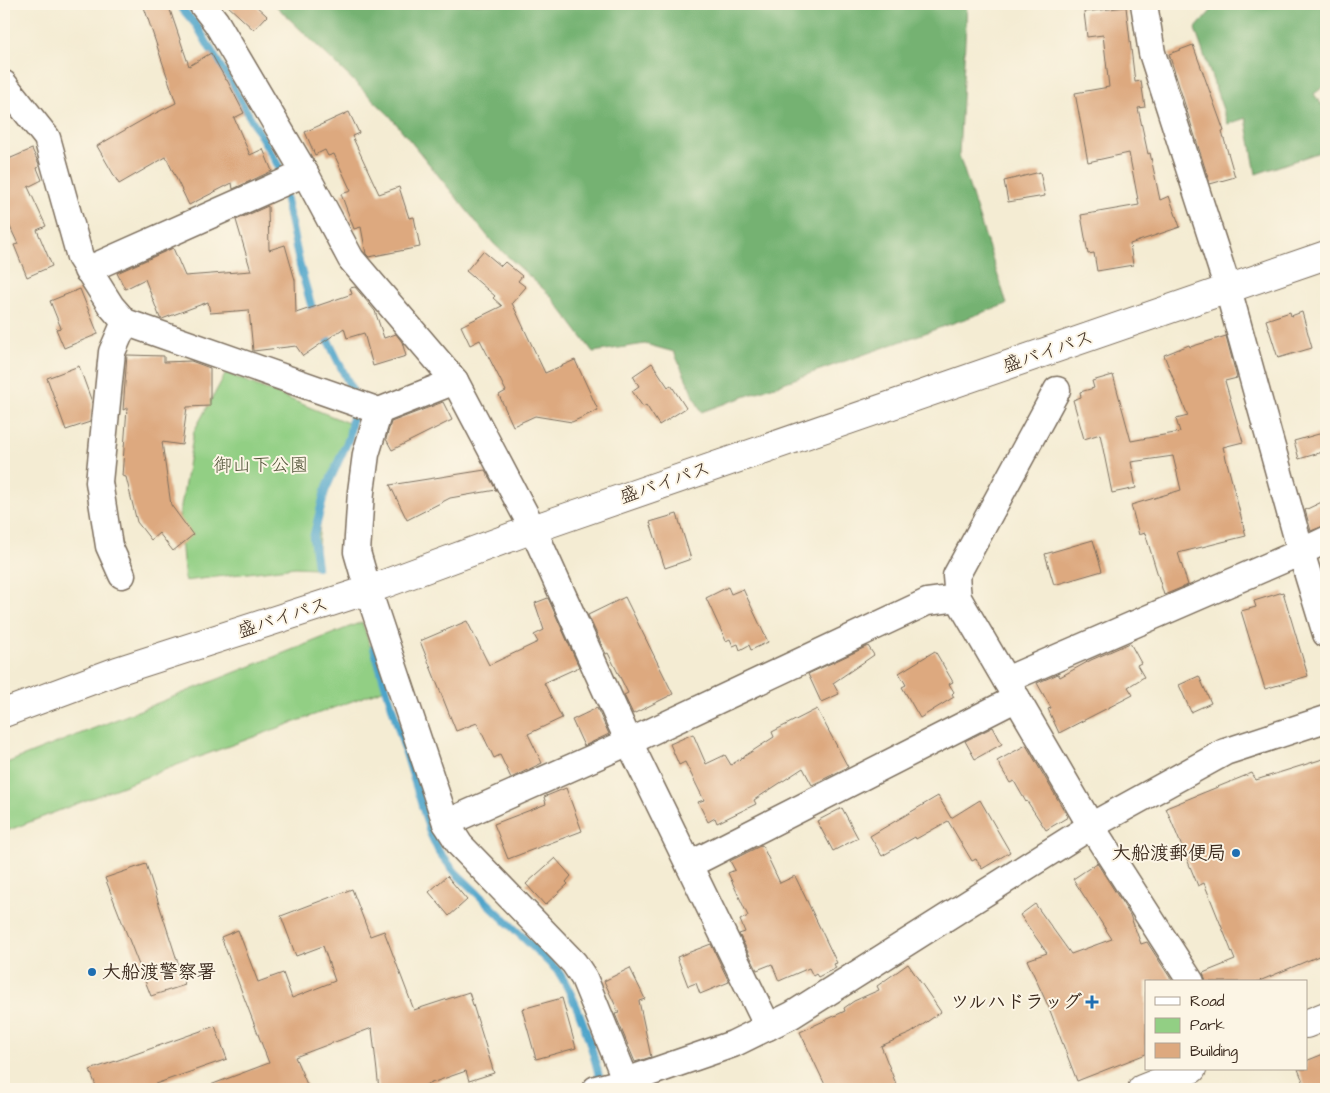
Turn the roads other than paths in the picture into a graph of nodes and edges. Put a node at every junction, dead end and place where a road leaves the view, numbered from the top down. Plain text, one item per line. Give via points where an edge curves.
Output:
1 (202, 4) edge
2 (1144, 4) edge
3 (4, 84) edge
4 (292, 179) junction
5 (1326, 256) edge
6 (87, 270) junction
7 (1228, 289) junction
8 (125, 322) junction
9 (455, 381) junction
10 (1057, 390) dead end
11 (374, 410) junction
12 (533, 529) junction
13 (1326, 540) edge
14 (1301, 552) junction
15 (122, 575) dead end
16 (368, 590) junction
17 (958, 598) junction
18 (1326, 634) edge
19 (1011, 689) junction
20 (4, 713) edge
21 (1326, 719) edge
22 (629, 742) junction
23 (446, 822) junction
24 (1091, 826) junction
25 (689, 866) junction
26 (1190, 980) edge
27 (1326, 1016) edge
28 (1308, 1023) edge
29 (768, 1027) junction
30 (1190, 1070) edge
31 (615, 1086) edge
32 (1142, 1089) edge

1 - 4 street via 216,22
2 - 7 street via 1152,53
3 - 6 street via 47,138 80,257
4 - 6 street
4 - 9 street via 351,259
5 - 7 main road, 盛バイパス
6 - 8 street
7 - 12 main road, 盛バイパス
7 - 14 street
8 - 11 street
8 - 15 street via 112,352 99,482 109,546
9 - 11 street
9 - 12 street
10 - 17 street via 956,576
11 - 16 street via 361,492 357,552
12 - 16 main road, 盛バイパス
12 - 22 street
13 - 14 street
14 - 18 street
14 - 19 street
16 - 20 main road, 盛バイパス via 117,671
16 - 23 street
17 - 19 street
17 - 22 street via 927,602
19 - 24 street
19 - 25 street
21 - 24 street via 1225,752
22 - 23 street
22 - 25 street
23 - 31 street via 460,845 574,963 584,978
24 - 26 street
24 - 29 street
25 - 29 street
27 - 28 main road
29 - 31 street via 733,1044
30 - 32 main road

